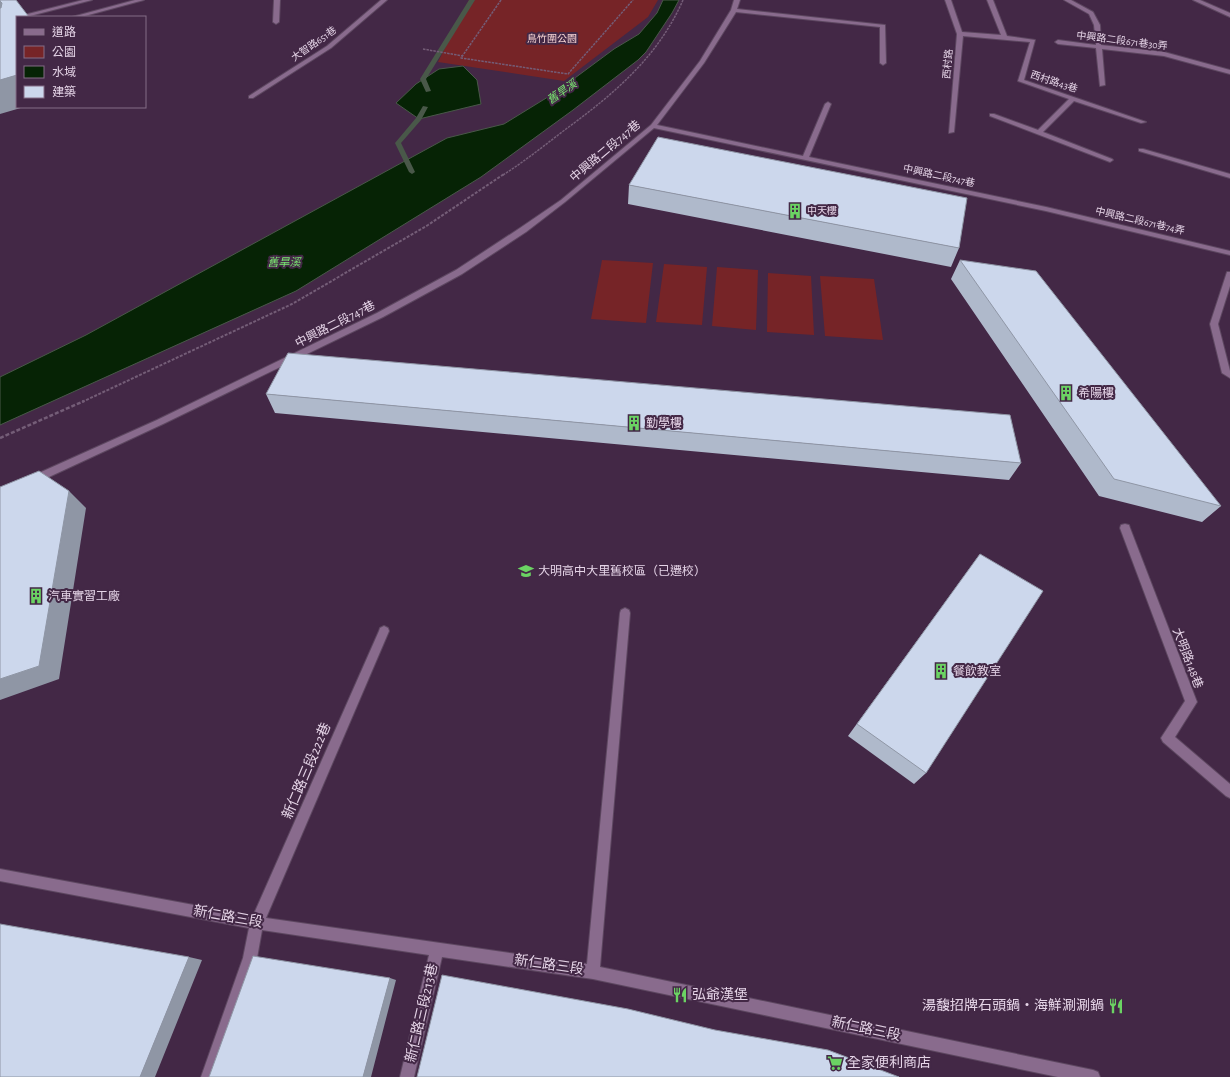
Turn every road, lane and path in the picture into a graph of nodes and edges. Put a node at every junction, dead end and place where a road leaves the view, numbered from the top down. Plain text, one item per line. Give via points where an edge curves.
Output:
1 (89, 0) edge
2 (141, 0) edge
3 (277, 0) edge
4 (384, 0) edge
5 (501, 0) edge
6 (633, 0) edge
7 (683, 0) edge
8 (737, 0) edge
9 (948, 0) edge
10 (990, 0) edge
11 (1067, 0) edge
12 (1196, 0) edge
13 (734, 10) junction
14 (1230, 15) edge
15 (24, 16) edge
16 (79, 16) edge
17 (276, 22) dead end
18 (960, 34) junction
19 (1005, 37) junction
20 (1058, 42) dead end
21 (1099, 47) junction
22 (422, 49) dead end
23 (463, 56) junction
24 (883, 64) dead end
25 (1230, 72) edge
26 (1102, 85) dead end
27 (251, 97) dead end
28 (1073, 98) junction
29 (828, 104) dead end
30 (992, 115) dead end
31 (1143, 122) dead end
32 (653, 126) junction
33 (951, 132) dead end
34 (1039, 133) junction
35 (1141, 150) dead end
36 (805, 158) junction
37 (1110, 160) dead end
38 (1230, 176) edge
39 (1046, 209) joint
40 (1230, 253) edge
41 (1230, 274) edge
42 (1230, 375) edge
43 (0, 438) edge
44 (27, 483) edge
45 (1125, 528) dead end
46 (626, 613) dead end
47 (384, 631) dead end
48 (1230, 792) edge
49 (0, 875) edge
50 (257, 923) junction
51 (437, 950) junction
52 (592, 972) junction
53 (208, 1077) edge
54 (407, 1077) edge
55 (1094, 1077) edge

1 - 15 street
2 - 16 street
3 - 17 street
4 - 27 street, 大智路651巷 via 329,47
5 - 23 path
6 - 23 path via 568,74 461,58
7 - 43 path via 658,44 636,71 601,103 521,163 428,225 292,304 125,383
8 - 13 street, 中興路二段747巷
9 - 18 street, 西村路
10 - 19 street
11 - 21 street via 1091,13 1097,25
12 - 14 street
13 - 24 street via 883,26
13 - 32 street, 中興路二段747巷 via 702,62
18 - 19 street, 西村路43巷
18 - 33 street, 西村路
19 - 28 street, 西村路43巷 via 1032,41 1021,81
20 - 21 street, 中興路二段671巷30弄
21 - 25 street, 中興路二段671巷30弄 via 1164,54
21 - 26 street
22 - 23 path
28 - 31 street, 西村路43巷
28 - 34 street
29 - 36 street
30 - 34 street
32 - 36 street, 中興路二段747巷
32 - 44 street, 中興路二段747巷 via 565,203 459,272 380,315 75,465
34 - 37 street
35 - 38 street
36 - 39 street, 中興路二段747巷
39 - 40 street, 中興路二段671巷74弄
41 - 42 street via 1214,324 1226,373
45 - 48 street, 大明路148巷 via 1191,702 1167,738
46 - 52 street
47 - 50 street, 新仁路三段222巷
49 - 50 street, 新仁路三段
50 - 51 street, 新仁路三段
50 - 53 street, 新仁路三段222巷 via 250,958
51 - 52 street, 新仁路三段
51 - 54 street, 新仁路三段213巷
52 - 55 street, 新仁路三段

